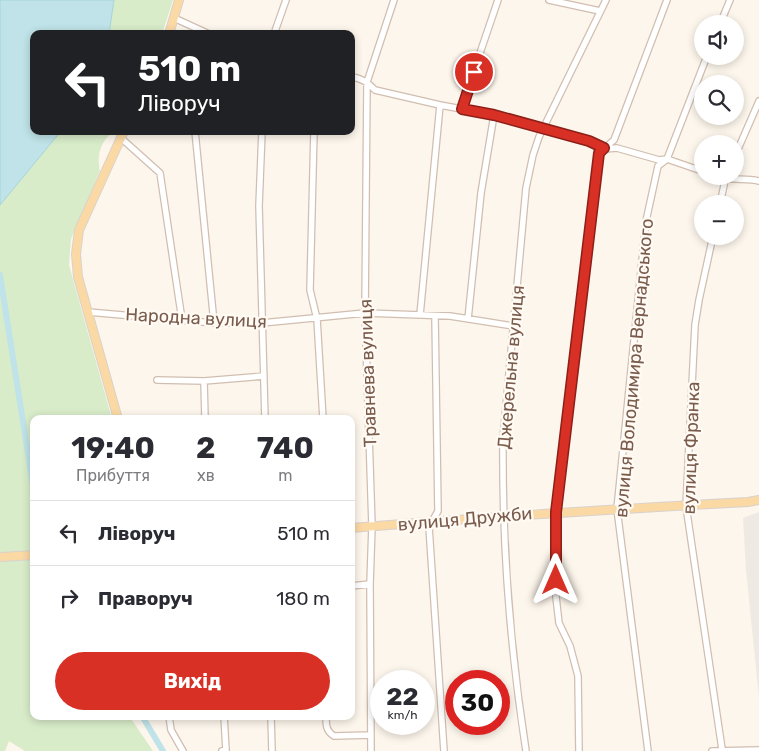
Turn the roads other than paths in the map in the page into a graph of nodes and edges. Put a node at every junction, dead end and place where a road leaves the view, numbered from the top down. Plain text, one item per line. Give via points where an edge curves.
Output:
1 (180, 0) edge
2 (286, 0) edge
3 (394, 0) edge
4 (498, 0) edge
5 (549, 0) edge
6 (606, 0) edge
7 (667, 0) edge
8 (730, 0) edge
9 (600, 11) junction
10 (724, 15) edge
11 (174, 18) junction
12 (170, 30) edge
13 (200, 30) edge
14 (275, 30) edge
15 (704, 65) edge
16 (355, 78) edge
17 (367, 82) junction
18 (759, 101) edge
19 (440, 105) junction
20 (462, 109) junction
21 (494, 115) junction
22 (544, 128) junction
23 (122, 135) edge
24 (195, 135) edge
25 (262, 135) edge
26 (314, 135) edge
27 (744, 135) edge
28 (604, 148) junction
29 (667, 159) junction
30 (694, 168) edge
31 (744, 178) edge
32 (759, 181) edge
33 (711, 245) edge
34 (88, 312) junction
35 (365, 313) junction
36 (420, 315) junction
37 (436, 316) junction
38 (317, 318) junction
39 (468, 319) junction
40 (182, 320) junction
41 (214, 323) junction
42 (262, 323) junction
43 (513, 326) junction
44 (264, 376) junction
45 (157, 380) dead end
46 (204, 380) junction
47 (117, 415) edge
48 (205, 415) edge
49 (265, 415) edge
50 (323, 415) edge
51 (759, 500) edge
52 (686, 506) junction
53 (617, 509) junction
54 (556, 512) junction
55 (504, 515) junction
56 (432, 523) junction
57 (372, 526) junction
58 (355, 528) edge
59 (30, 555) edge
60 (0, 557) edge
61 (370, 584) junction
62 (355, 586) edge
63 (169, 720) edge
64 (224, 720) edge
65 (271, 720) edge
66 (326, 720) edge
67 (371, 736) junction
68 (722, 750) junction
69 (759, 750) edge
70 (183, 751) edge
71 (222, 751) edge
72 (272, 751) edge
73 (371, 751) edge
74 (444, 751) edge
75 (526, 751) edge
76 (579, 751) edge
77 (648, 751) edge
78 (712, 751) edge

1 - 11 main road
2 - 14 street
3 - 17 street, Травнева вулиця
4 - 20 street
5 - 9 street
6 - 9 street, Джерельна вулиця
7 - 28 street via 614,140
8 - 10 street
9 - 22 street, Джерельна вулиця
11 - 12 main road
11 - 13 street
15 - 29 street, вулиця Володимира Вернадського
16 - 17 street
17 - 19 street via 375,90
17 - 35 street, Травнева вулиця
18 - 27 street
19 - 20 street
19 - 36 street
20 - 21 street
21 - 22 street
21 - 39 street via 481,193
22 - 28 street
22 - 43 street, Джерельна вулиця via 533,155 526,188
23 - 34 main road via 79,230 78,276
23 - 40 street via 160,173
24 - 41 street
25 - 42 street via 259,206
26 - 38 street via 310,290
28 - 29 street
28 - 54 street via 599,153
29 - 30 street
29 - 53 street, вулиця Володимира Вернадського via 658,166 646,221
31 - 32 street
33 - 52 street, вулиця Франка via 695,325
34 - 40 street, Народна вулиця
34 - 47 main road
35 - 36 street, Народна вулиця
35 - 38 street, Народна вулиця
35 - 57 street, Травнева вулиця
36 - 37 street, Народна вулиця
37 - 39 street, Народна вулиця
37 - 56 street via 438,511
38 - 42 street, Народна вулиця
38 - 50 street
39 - 43 street, Народна вулиця
40 - 41 street, Народна вулиця
41 - 42 street, Народна вулиця
42 - 44 street
43 - 55 street, Джерельна вулиця via 503,439
44 - 46 street
44 - 49 street
45 - 46 street
46 - 48 street
51 - 52 main road, вулиця Дружби
52 - 53 main road, вулиця Дружби
52 - 68 street, вулиця Франка
53 - 54 main road, вулиця Дружби
53 - 77 street, вулиця Володимира Вернадського
54 - 55 main road, вулиця Дружби
54 - 76 street via 556,597 559,623 570,646 578,676
55 - 56 main road, вулиця Дружби
55 - 75 street, Джерельна вулиця via 514,671
56 - 57 main road, вулиця Дружби
56 - 74 street via 429,527
57 - 58 main road, вулиця Дружби
57 - 61 street, Травнева вулиця
59 - 60 main road
61 - 62 street
61 - 67 street, Травнева вулиця
63 - 70 street via 170,730
64 - 71 street via 226,750
65 - 72 street
66 - 67 street via 326,728 334,736
67 - 73 street, Травнева вулиця
68 - 69 street
68 - 78 street

